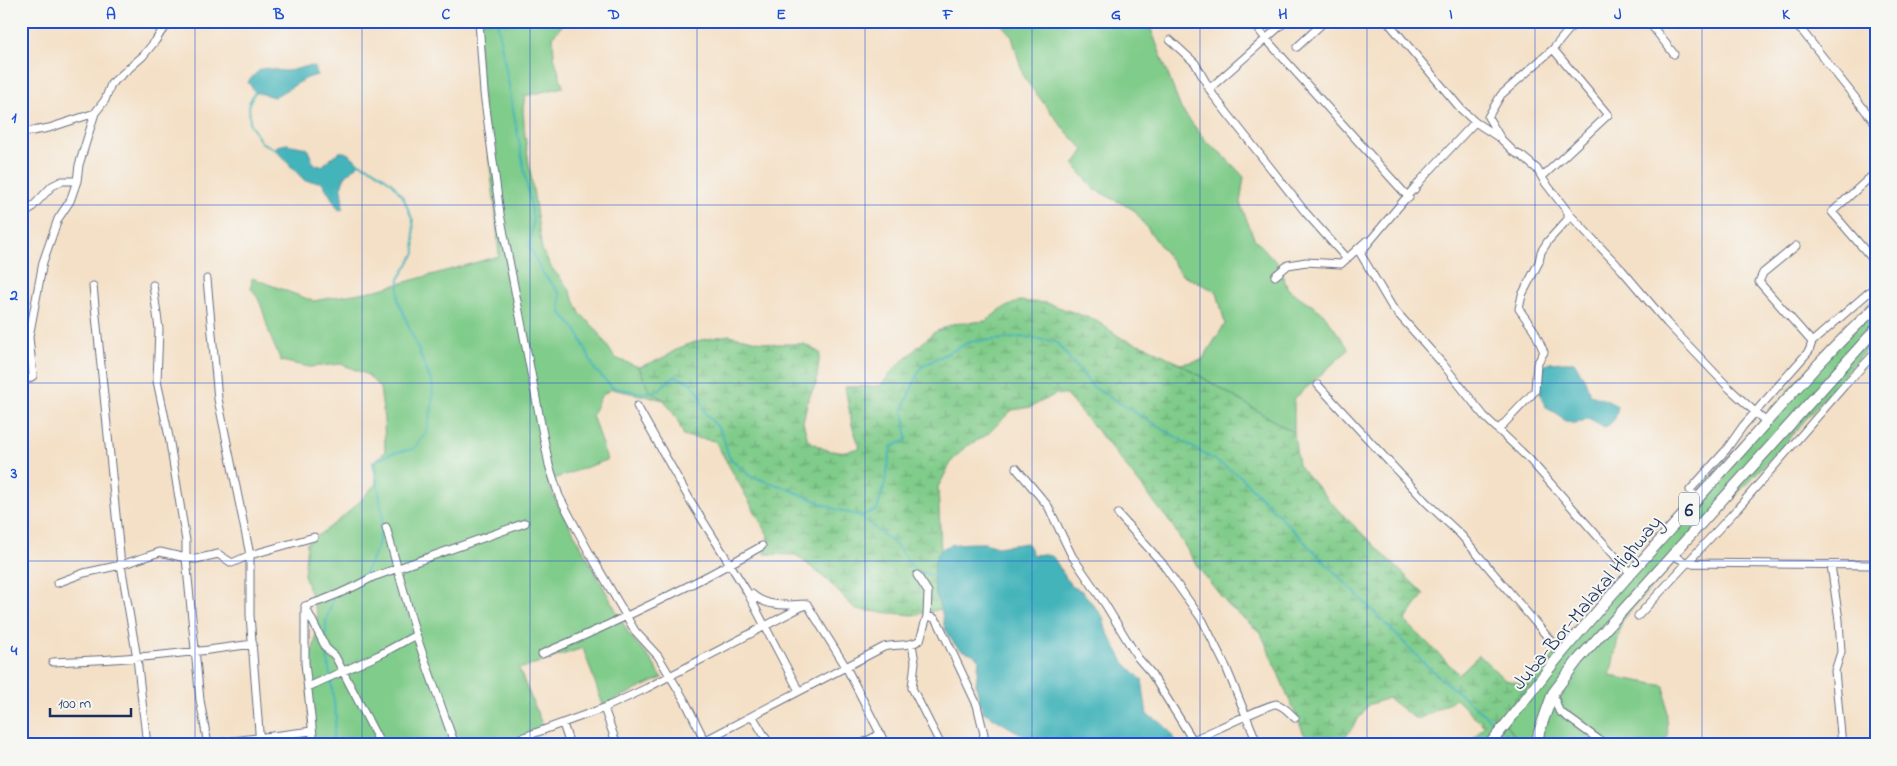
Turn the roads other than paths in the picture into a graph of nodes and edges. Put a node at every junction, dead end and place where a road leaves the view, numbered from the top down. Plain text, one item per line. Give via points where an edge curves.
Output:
1 (173, 21) edge
2 (479, 21) edge
3 (1252, 21) edge
4 (1286, 21) edge
5 (1325, 21) edge
6 (1388, 21) edge
7 (1576, 21) edge
8 (1648, 21) edge
9 (1790, 21) edge
10 (1868, 21) edge
11 (1876, 27) edge
12 (1266, 39) junction
13 (1170, 40) dead end
14 (1297, 47) dead end
15 (1553, 49) junction
16 (1674, 54) dead end
17 (1209, 89) junction
18 (95, 113) junction
19 (1475, 122) junction
20 (1876, 124) edge
21 (21, 136) edge
22 (1501, 140) junction
23 (1876, 172) edge
24 (1542, 177) junction
25 (77, 181) junction
26 (1415, 187) dead end
27 (1409, 198) junction
28 (1568, 213) dead end
29 (21, 219) edge
30 (1796, 246) dead end
31 (1347, 259) junction
32 (1876, 263) edge
33 (1275, 276) dead end
34 (207, 279) dead end
35 (153, 285) dead end
36 (93, 286) dead end
37 (1876, 286) edge
38 (1876, 307) edge
39 (1876, 329) edge
40 (1812, 342) junction
41 (1876, 352) edge
42 (21, 384) edge
43 (1318, 385) dead end
44 (638, 406) dead end
45 (1755, 413) junction
46 (1766, 422) junction
47 (1498, 430) junction
48 (1016, 468) dead end
49 (1698, 499) junction
50 (1118, 514) dead end
51 (525, 524) dead end
52 (386, 527) dead end
53 (314, 537) dead end
54 (762, 546) dead end
55 (250, 555) junction
56 (1673, 555) junction
57 (186, 558) junction
58 (1687, 563) junction
59 (731, 564) junction
60 (121, 565) junction
61 (1831, 565) junction
62 (1876, 565) edge
63 (399, 568) junction
64 (1631, 574) junction
65 (917, 575) dead end
66 (56, 583) dead end
67 (746, 590) junction
68 (807, 604) junction
69 (305, 606) junction
70 (626, 615) junction
71 (926, 616) junction
72 (1638, 616) dead end
73 (765, 625) junction
74 (416, 635) junction
75 (253, 644) junction
76 (912, 644) junction
77 (195, 653) junction
78 (542, 654) dead end
79 (1562, 654) junction
80 (137, 658) junction
81 (52, 662) dead end
82 (846, 667) junction
83 (343, 672) junction
84 (669, 675) junction
85 (308, 687) junction
86 (799, 691) junction
87 (1553, 693) junction
88 (604, 708) junction
89 (753, 717) junction
90 (1246, 717) junction
91 (1295, 718) dead end
92 (563, 724) junction
93 (312, 731) junction
94 (880, 734) junction
95 (260, 741) edge
96 (513, 743) edge
97 (702, 743) edge
98 (1194, 743) edge
99 (1490, 743) edge
100 (206, 744) edge
101 (147, 745) edge
102 (314, 745) edge
103 (381, 745) edge
104 (455, 745) edge
105 (502, 745) edge
106 (570, 745) edge
107 (617, 745) edge
108 (770, 745) edge
109 (860, 745) edge
110 (886, 745) edge
111 (941, 745) edge
112 (981, 745) edge
113 (1258, 745) edge
114 (1536, 745) edge
115 (1606, 745) edge
116 (1842, 745) edge

1 - 18 street via 160,32 143,56 111,84
2 - 70 street via 484,93 500,214 550,465 559,496
3 - 12 street
4 - 12 street
5 - 14 street
6 - 19 street
7 - 15 street
8 - 16 street
9 - 20 street via 1804,32
10 - 11 street
12 - 17 street
12 - 27 street
13 - 17 street via 1195,63
15 - 22 street via 1501,95 1488,116
15 - 24 street via 1608,115
17 - 31 street via 1306,213
18 - 21 street
18 - 25 street
19 - 22 street
19 - 27 street via 1420,181
22 - 24 street via 1537,169
23 - 32 street via 1832,212
24 - 45 street via 1596,244
25 - 29 street via 62,181 52,186
25 - 42 street via 43,262 30,337 33,376
26 - 47 street via 1360,253 1392,307
27 - 31 street
28 - 47 street via 1568,219 1541,252 1519,309 1544,352 1537,364 1534,391
30 - 40 street via 1763,273 1759,282
31 - 33 street via 1341,264 1306,262 1288,265
34 - 55 street via 218,399
35 - 57 street via 158,329 157,381 180,503
36 - 60 street
37 - 40 street
38 - 46 highway, Juba-Bor-Malakal Highway / 6
39 - 56 highway, Juba-Bor-Malakal Highway / 6
40 - 45 street via 1809,351
41 - 58 street
43 - 79 street via 1426,502 1461,535
44 - 59 street via 690,500
45 - 46 street
45 - 49 street via 1690,490
46 - 49 highway, Juba-Bor-Malakal Highway / 6
47 - 64 street via 1530,460
48 - 98 street via 1048,506 1072,556
49 - 64 highway, Juba-Bor-Malakal Highway / 6
50 - 90 street via 1162,563 1203,621
51 - 63 street
52 - 63 street
53 - 55 street
54 - 59 street
55 - 57 street via 232,563 218,554
55 - 75 street
56 - 58 street
56 - 87 highway, Juba-Bor-Malakal Highway / 6 via 1578,660
57 - 60 street via 160,552
57 - 77 street
58 - 61 street
58 - 72 street
59 - 67 street
59 - 70 street
60 - 66 street
60 - 80 street
61 - 62 street
61 - 116 street via 1841,652 1835,671
63 - 69 street
63 - 74 street
64 - 79 highway, Juba-Bor-Malakal Highway / 6
65 - 71 street via 928,592
67 - 68 street via 761,602 783,606
67 - 73 street
68 - 73 street
68 - 82 street
69 - 83 street via 326,648 335,656
69 - 85 street
70 - 78 street
70 - 84 street
71 - 76 street via 922,637
71 - 112 street via 939,624 973,694 984,734
73 - 84 street
73 - 86 street
74 - 83 street
74 - 104 street
75 - 77 street
75 - 95 street
76 - 82 street via 884,647
76 - 111 street via 912,688
77 - 80 street
77 - 100 street
79 - 99 highway, Juba-Bor-Malakal Highway / 6
80 - 81 street
80 - 101 street
82 - 86 street
82 - 94 street
83 - 85 street
83 - 103 street
84 - 88 street
84 - 97 street via 701,733
85 - 93 street
86 - 89 street
87 - 114 highway, Juba-Bor-Malakal Highway / 6
87 - 115 street via 1559,712
88 - 92 street
88 - 107 street
89 - 97 street
89 - 108 street
90 - 91 street via 1273,704 1282,706
90 - 98 street
90 - 113 street
92 - 96 street
92 - 106 street
93 - 95 street
93 - 102 street
94 - 109 street
94 - 110 street
95 - 100 street
96 - 105 street

